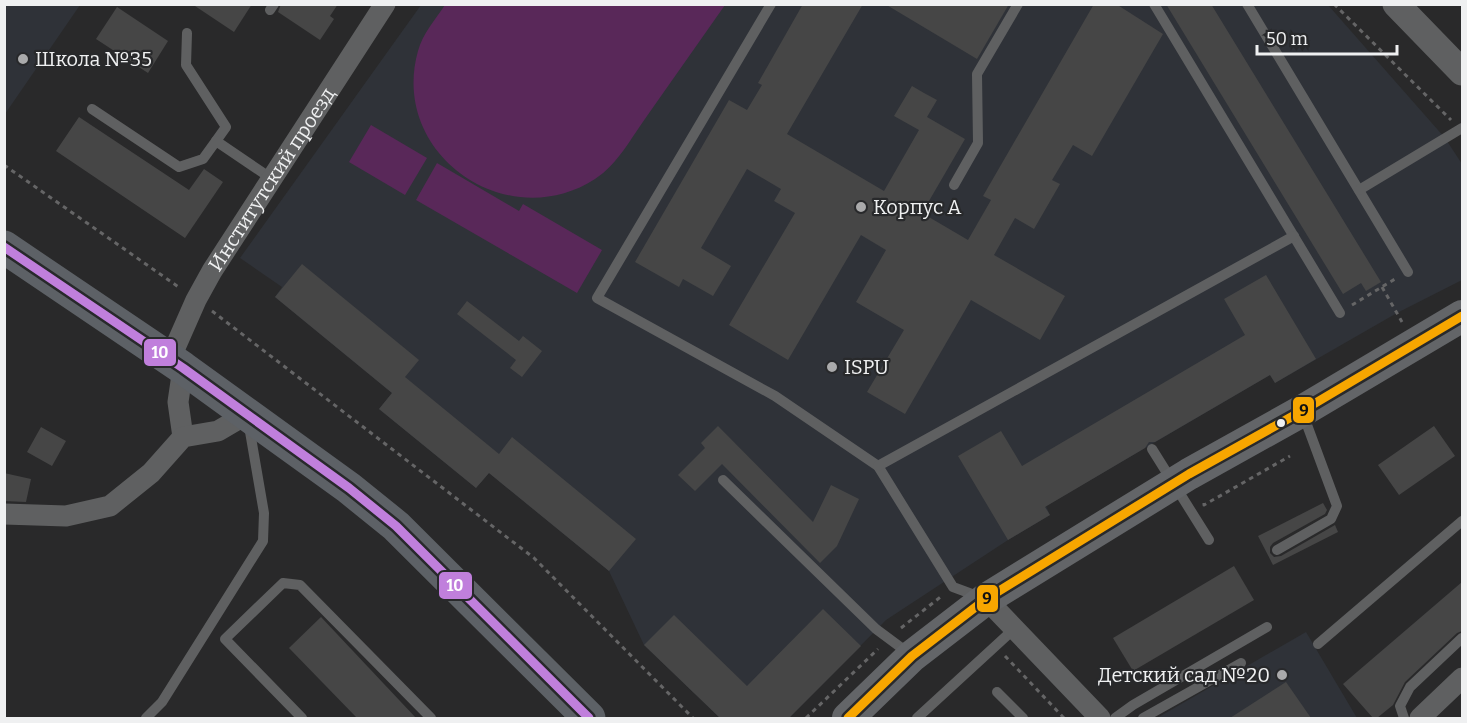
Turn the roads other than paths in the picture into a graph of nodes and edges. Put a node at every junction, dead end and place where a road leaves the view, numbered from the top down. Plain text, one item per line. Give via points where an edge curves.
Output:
1 (385, 4) edge
2 (771, 4) edge
3 (1018, 4) edge
4 (1155, 4) edge
5 (1247, 4) edge
6 (1396, 4) edge
7 (187, 33) dead end
8 (1462, 72) edge
9 (92, 109) dead end
10 (1461, 128) edge
11 (216, 141) junction
12 (272, 179) junction
13 (954, 185) dead end
14 (1359, 190) junction
15 (1294, 236) junction
16 (4, 247) edge
17 (1408, 272) road end
18 (1340, 312) road end
19 (1462, 316) edge
20 (177, 364) junction
21 (1302, 411) junction
22 (247, 414) junction
23 (183, 437) junction
24 (1152, 449) dead end
25 (878, 466) junction
26 (723, 480) dead end
27 (1174, 483) junction
28 (4, 514) edge
29 (1462, 521) edge
30 (1209, 540) dead end
31 (1277, 550) dead end
32 (986, 599) junction
33 (1267, 627) dead end
34 (1014, 629) junction
35 (1462, 638) edge
36 (1318, 644) dead end
37 (912, 656) junction
38 (1242, 663) dead end
39 (1460, 687) edge
40 (997, 692) dead end
41 (146, 718) edge
42 (302, 718) edge
43 (431, 718) edge
44 (589, 718) edge
45 (848, 718) edge
46 (917, 718) edge
47 (1023, 718) edge
48 (1100, 718) edge
49 (1115, 718) edge
50 (1143, 718) edge
51 (1404, 718) edge
52 (1420, 718) edge

1 - 12 street, Институтский проезд
2 - 25 lane via 597,298 775,396
3 - 13 lane via 977,74 978,143
4 - 15 lane
5 - 14 lane
6 - 8 street
7 - 11 lane via 186,65 226,127
9 - 11 lane via 179,167 203,159
10 - 14 lane
11 - 12 lane
12 - 20 street, Институтский проезд via 196,300
14 - 17 lane
15 - 18 lane
15 - 25 lane
16 - 20 main road
19 - 21 main road
20 - 22 main road
20 - 23 street, Институтский проезд
21 - 27 main road
21 - 31 lane via 1337,506 1331,519
22 - 23 street via 218,431
22 - 41 lane via 264,513 263,541 162,702
22 - 44 main road via 396,526
23 - 28 street via 152,473 110,506 66,516
24 - 27 lane
25 - 32 lane via 953,587
26 - 37 lane via 876,630
27 - 30 lane
27 - 32 main road
29 - 36 lane
32 - 34 street
32 - 37 main road
33 - 49 lane
34 - 46 lane
34 - 48 street
35 - 51 lane via 1410,687 1400,706
37 - 45 main road
38 - 50 lane
39 - 52 street
40 - 47 lane
42 - 43 lane via 225,639 283,583 300,585

